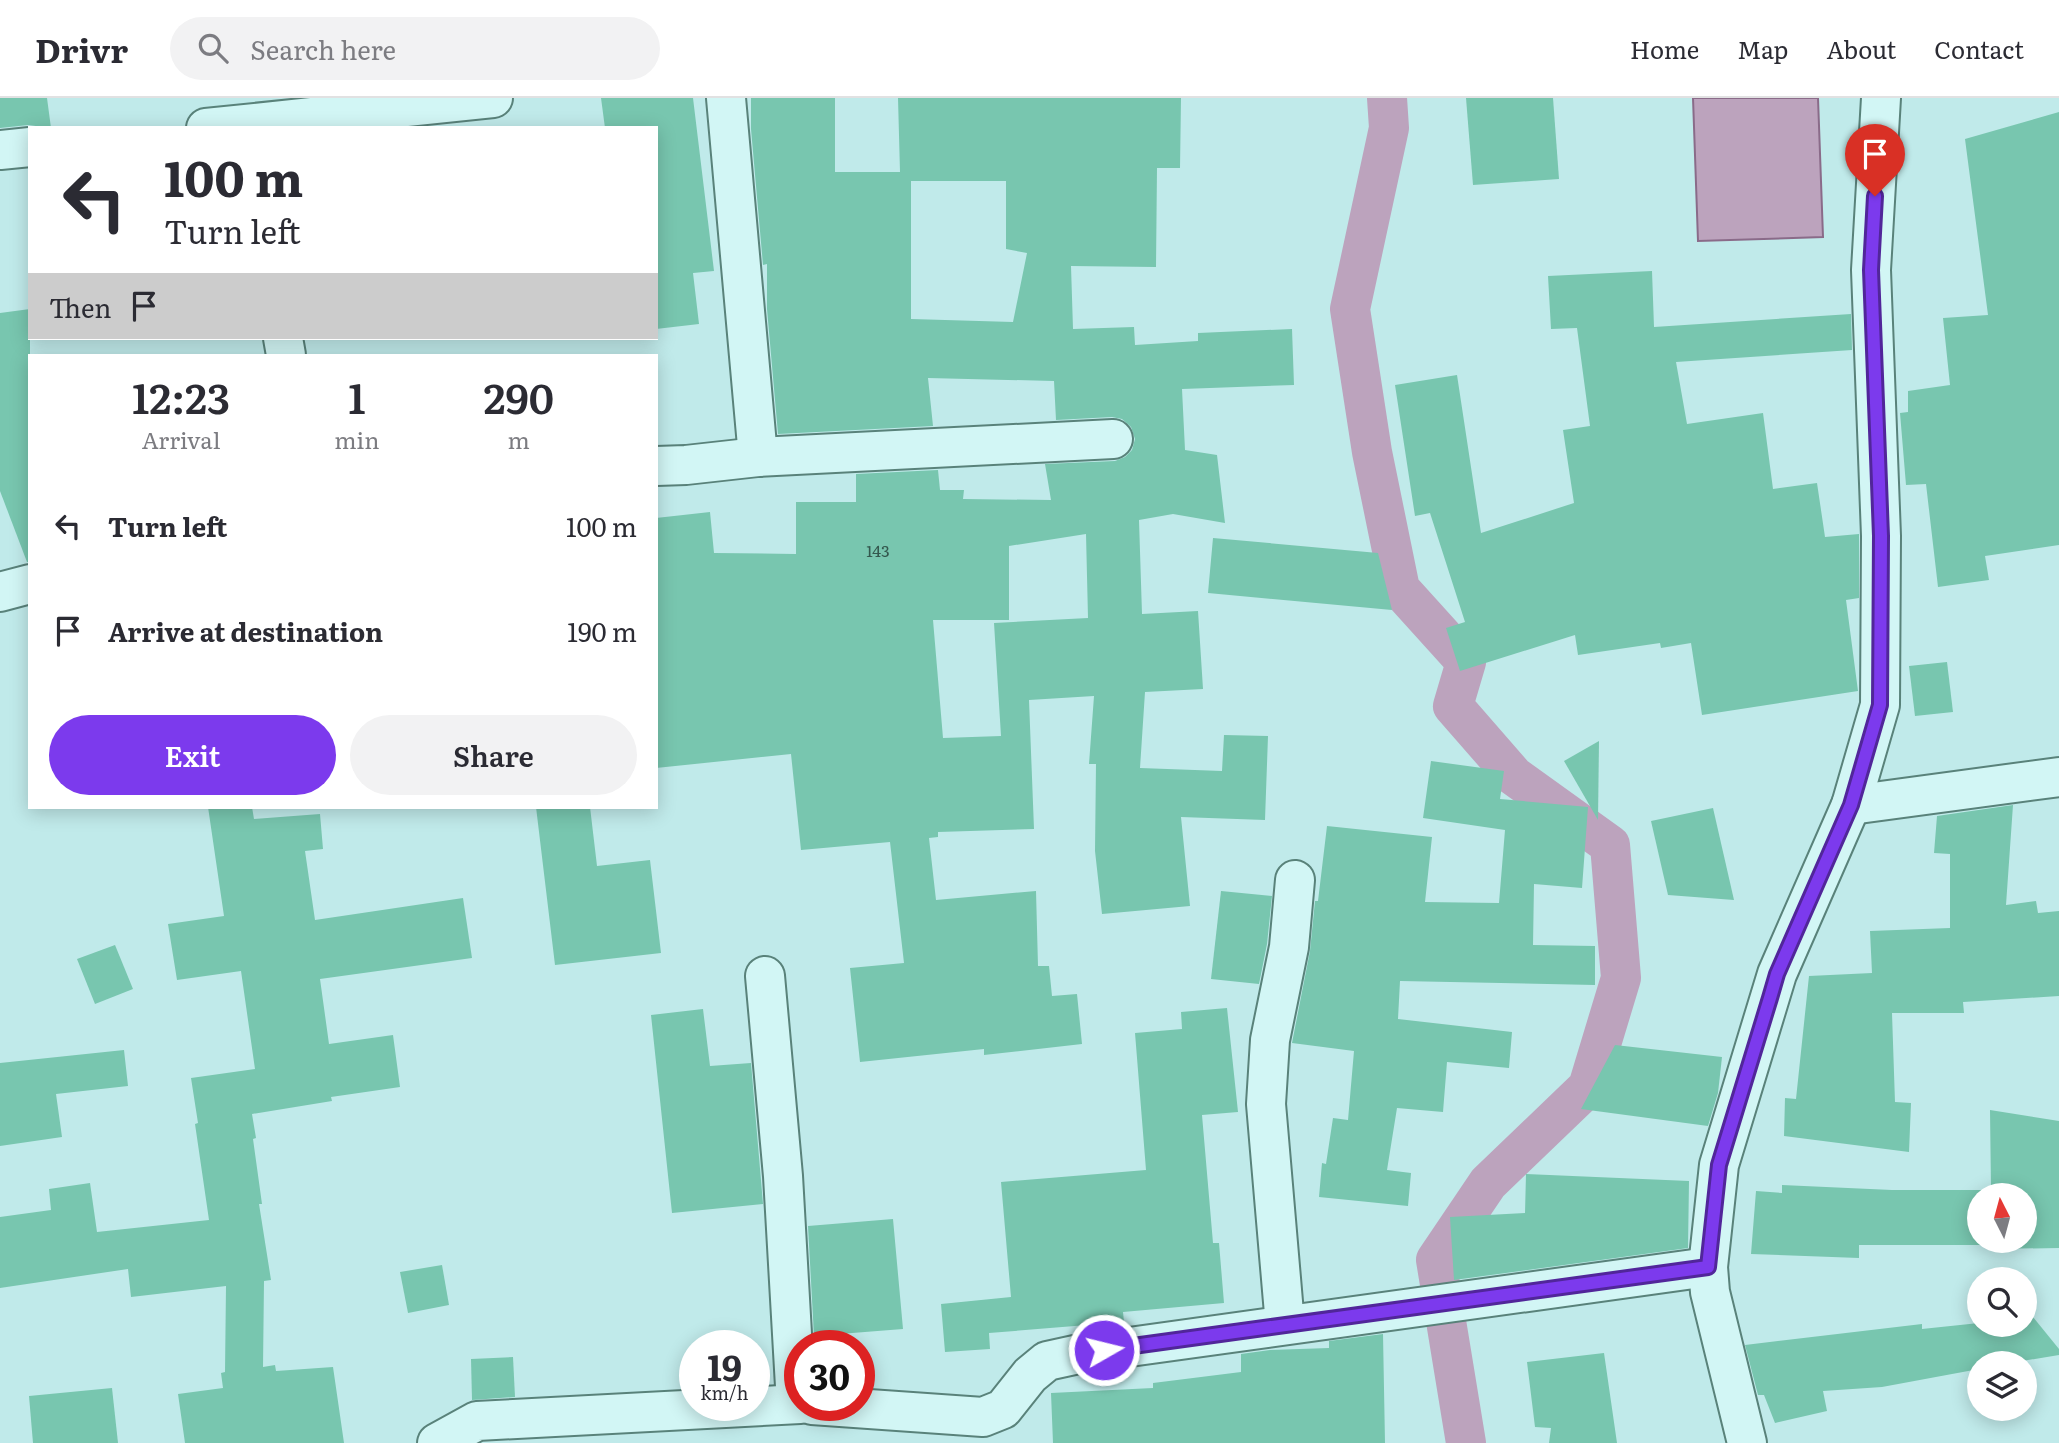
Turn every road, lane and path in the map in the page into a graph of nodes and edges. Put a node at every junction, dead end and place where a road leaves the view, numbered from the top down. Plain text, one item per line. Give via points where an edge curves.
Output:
1 (493, 98) edge
2 (726, 98) edge
3 (1881, 98) edge
4 (250, 116) edge
5 (212, 126) edge
6 (28, 147) edge
7 (0, 150) edge
8 (1113, 439) dead end
9 (758, 457) junction
10 (658, 466) edge
11 (28, 585) edge
12 (0, 592) edge
13 (2059, 777) edge
14 (1851, 805) junction
15 (1295, 880) dead end
16 (765, 976) dead end
17 (1708, 1267) junction
18 (1285, 1325) junction
19 (796, 1330) edge
20 (784, 1406) edge
21 (875, 1410) edge
22 (437, 1443) edge
23 (1747, 1443) edge

1 - 4 street
2 - 9 street
3 - 14 street via 1871,270 1881,536 1880,705
4 - 5 street
6 - 7 street
8 - 9 street
9 - 10 street
11 - 12 street
13 - 14 street
14 - 17 street via 1773,986 1719,1165
15 - 18 street via 1289,947 1270,1040 1266,1104
16 - 19 street
17 - 18 street
17 - 23 street
18 - 21 street via 1047,1361 1003,1409 983,1417
20 - 22 street via 477,1421

